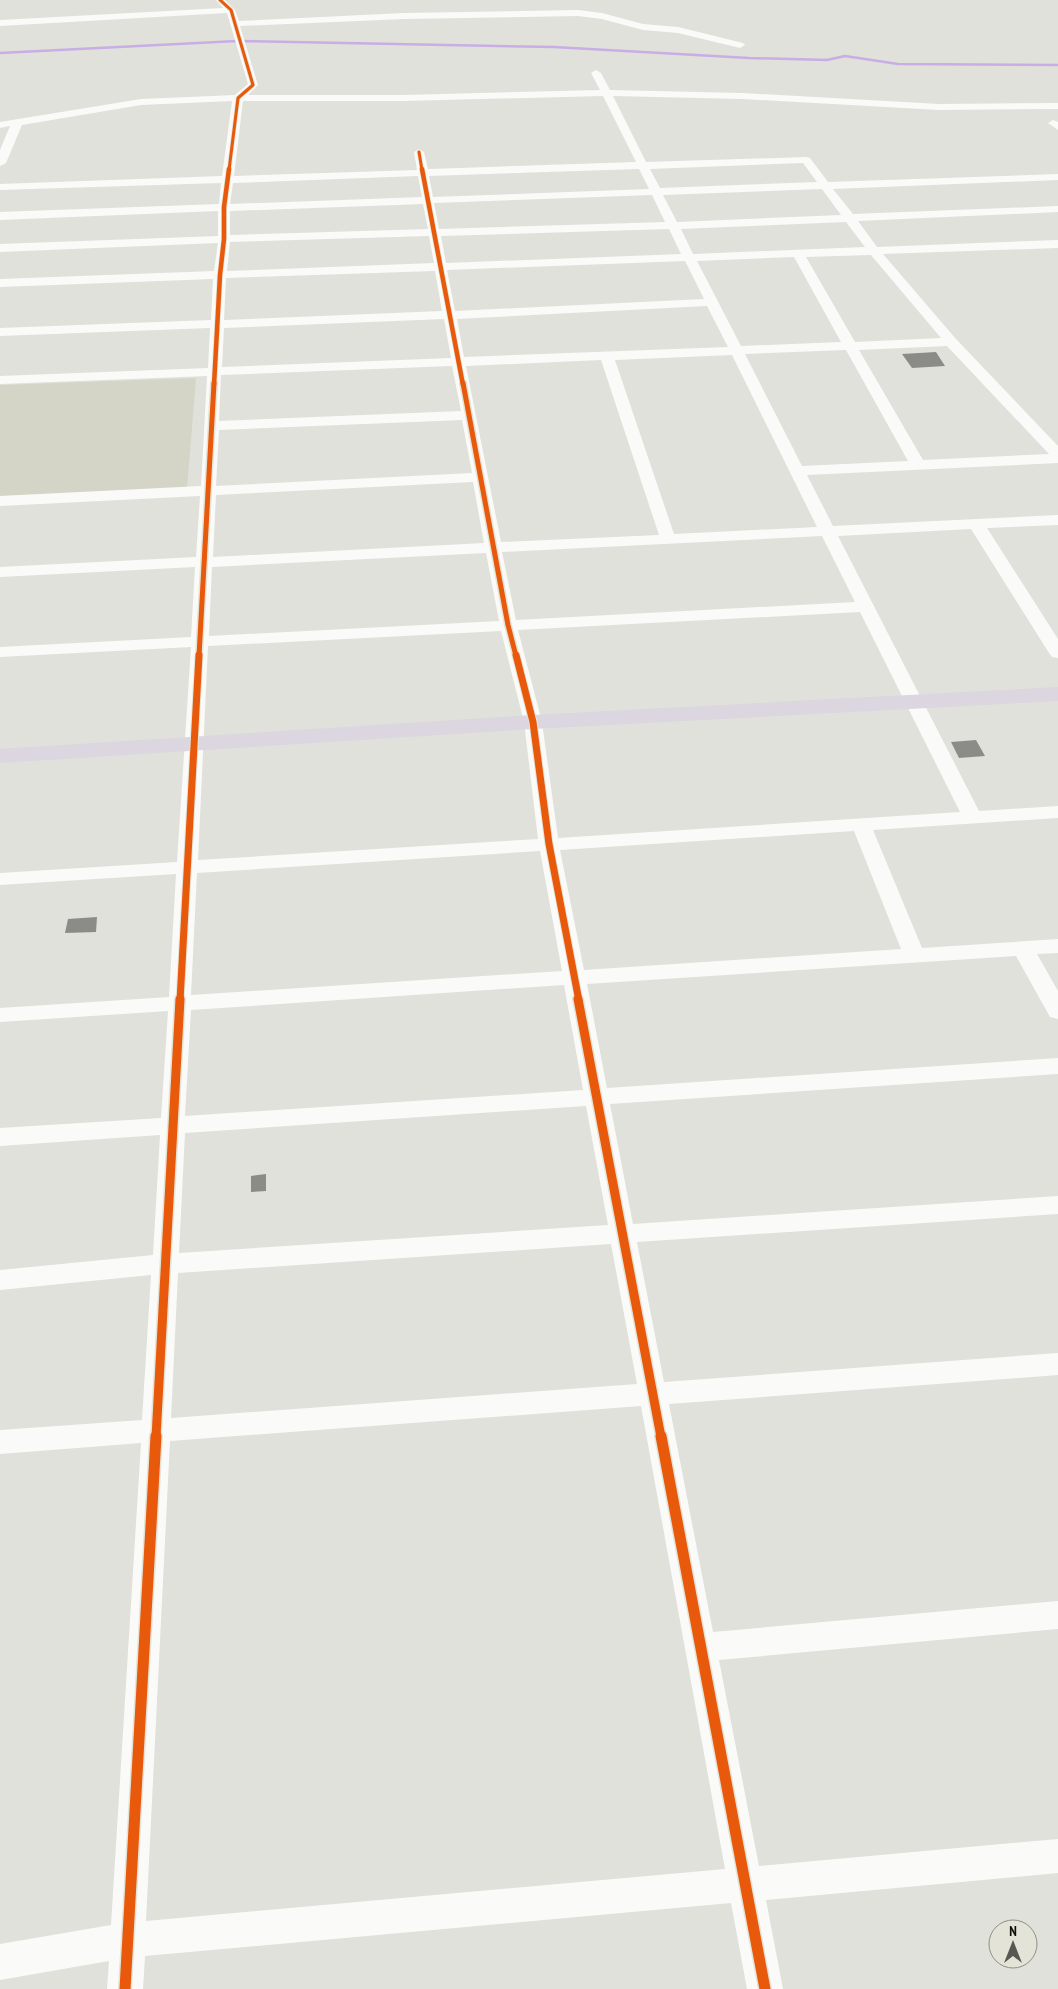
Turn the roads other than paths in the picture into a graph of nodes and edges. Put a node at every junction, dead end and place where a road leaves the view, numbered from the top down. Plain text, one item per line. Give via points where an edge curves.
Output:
1 (220, 0) edge
2 (395, 9) dead end
3 (231, 10) junction
4 (404, 16) junction
5 (0, 23) edge
6 (235, 24) junction
7 (740, 45) dead end
8 (596, 73) dead end
9 (606, 94) junction
10 (238, 98) junction
11 (1058, 106) edge
12 (18, 121) junction
13 (0, 125) edge
14 (0, 163) edge
15 (421, 163) junction
16 (643, 166) junction
17 (1058, 177) edge
18 (229, 180) junction
19 (826, 186) junction
20 (0, 187) edge
21 (656, 192) junction
22 (428, 200) junction
23 (224, 208) junction
24 (1058, 209) edge
25 (0, 216) edge
26 (849, 218) junction
27 (673, 225) junction
28 (434, 233) junction
29 (224, 239) junction
30 (1058, 244) edge
31 (0, 248) edge
32 (874, 251) junction
33 (798, 254) junction
34 (689, 258) junction
35 (441, 267) junction
36 (220, 275) junction
37 (0, 283) edge
38 (712, 302) junction
39 (450, 315) junction
40 (217, 323) junction
41 (0, 332) edge
42 (951, 342) junction
43 (850, 346) junction
44 (736, 350) junction
45 (607, 356) junction
46 (458, 362) junction
47 (214, 372) junction
48 (0, 380) edge
49 (468, 414) junction
50 (212, 426) junction
51 (1058, 456) edge
52 (918, 465) junction
53 (797, 471) junction
54 (480, 477) junction
55 (208, 492) junction
56 (0, 501) edge
57 (1058, 520) edge
58 (976, 524) junction
59 (827, 531) junction
60 (668, 539) junction
61 (493, 547) junction
62 (204, 562) junction
63 (0, 572) edge
64 (866, 607) junction
65 (508, 625) junction
66 (200, 641) junction
67 (0, 652) edge
68 (1058, 653) edge
69 (1058, 694) edge
70 (913, 702) junction
71 (533, 722) junction
72 (194, 744) junction
73 (0, 756) edge
74 (1058, 812) edge
75 (972, 817) junction
76 (860, 824) junction
77 (549, 844) junction
78 (187, 866) junction
79 (0, 879) edge
80 (1058, 946) edge
81 (1023, 948) junction
82 (914, 955) junction
83 (574, 977) junction
84 (180, 1002) junction
85 (1058, 1012) edge
86 (0, 1015) edge
87 (1058, 1066) edge
88 (597, 1097) junction
89 (173, 1126) junction
90 (0, 1137) edge
91 (1058, 1205) edge
92 (623, 1234) junction
93 (166, 1264) junction
94 (0, 1280) edge
95 (1058, 1364) edge
96 (653, 1394) junction
97 (156, 1430) junction
98 (0, 1442) edge
99 (1058, 1615) edge
100 (701, 1647) junction
101 (1058, 1856) edge
102 (746, 1885) junction
103 (128, 1940) junction
104 (0, 1962) edge
105 (125, 1989) edge
106 (765, 1989) edge

1 - 3 street
2 - 4 street
3 - 5 street
3 - 6 street
4 - 6 street
4 - 7 street via 578,13 678,30
6 - 10 street via 253,85
8 - 9 street
9 - 10 street
9 - 11 street via 742,96 939,107
9 - 16 street
10 - 12 street via 142,102
10 - 18 street
12 - 13 street
12 - 14 street
15 - 16 street
15 - 18 street
15 - 22 street
16 - 19 street via 806,160
16 - 21 street
17 - 19 street
18 - 20 street
18 - 23 street
19 - 21 street
19 - 26 street
21 - 22 street
21 - 27 street
22 - 23 street
22 - 28 street
23 - 25 street
23 - 29 street
24 - 26 street
26 - 27 street
26 - 32 street
27 - 28 street
27 - 34 street
28 - 29 street
28 - 35 street
29 - 31 street
29 - 36 street
30 - 32 street
32 - 33 street
32 - 42 street
33 - 34 street
33 - 43 street
34 - 35 street
34 - 38 street
35 - 36 street
35 - 39 street
36 - 37 street
36 - 40 street
38 - 39 street
38 - 44 street
39 - 40 street
39 - 46 street
40 - 41 street
40 - 47 street
42 - 43 street
42 - 51 street
43 - 44 street
43 - 52 street
44 - 45 street
44 - 53 street
45 - 46 street
45 - 60 street
46 - 47 street
46 - 49 street
47 - 48 street
47 - 50 street
49 - 50 street
49 - 54 street
50 - 55 street
51 - 52 street
52 - 53 street
53 - 59 street
54 - 55 street
54 - 61 street
55 - 56 street
55 - 62 street
57 - 58 street
58 - 59 street
58 - 68 street
59 - 60 street
59 - 64 street
60 - 61 street
61 - 62 street
61 - 65 street
62 - 63 street
62 - 66 street
64 - 65 street
64 - 70 street
65 - 66 street
65 - 71 street
66 - 67 street
66 - 72 street
69 - 70 highway
70 - 71 highway
70 - 75 street
71 - 72 highway
71 - 77 street
72 - 73 highway
72 - 78 street
74 - 75 street
75 - 76 street
76 - 77 street
76 - 82 street
77 - 78 street
77 - 83 street
78 - 79 street
78 - 84 street
80 - 81 street
81 - 82 street
81 - 85 street
82 - 83 street
83 - 84 street
83 - 88 street
84 - 86 street
84 - 89 street
87 - 88 street
88 - 89 street
88 - 92 street
89 - 90 street
89 - 93 street
91 - 92 street
92 - 93 street
92 - 96 street
93 - 94 street
93 - 97 street
95 - 96 street
96 - 97 street
96 - 100 street
97 - 98 street
97 - 103 street
99 - 100 street
100 - 102 street
101 - 102 street
102 - 103 street
102 - 106 street
103 - 104 street
103 - 105 street

